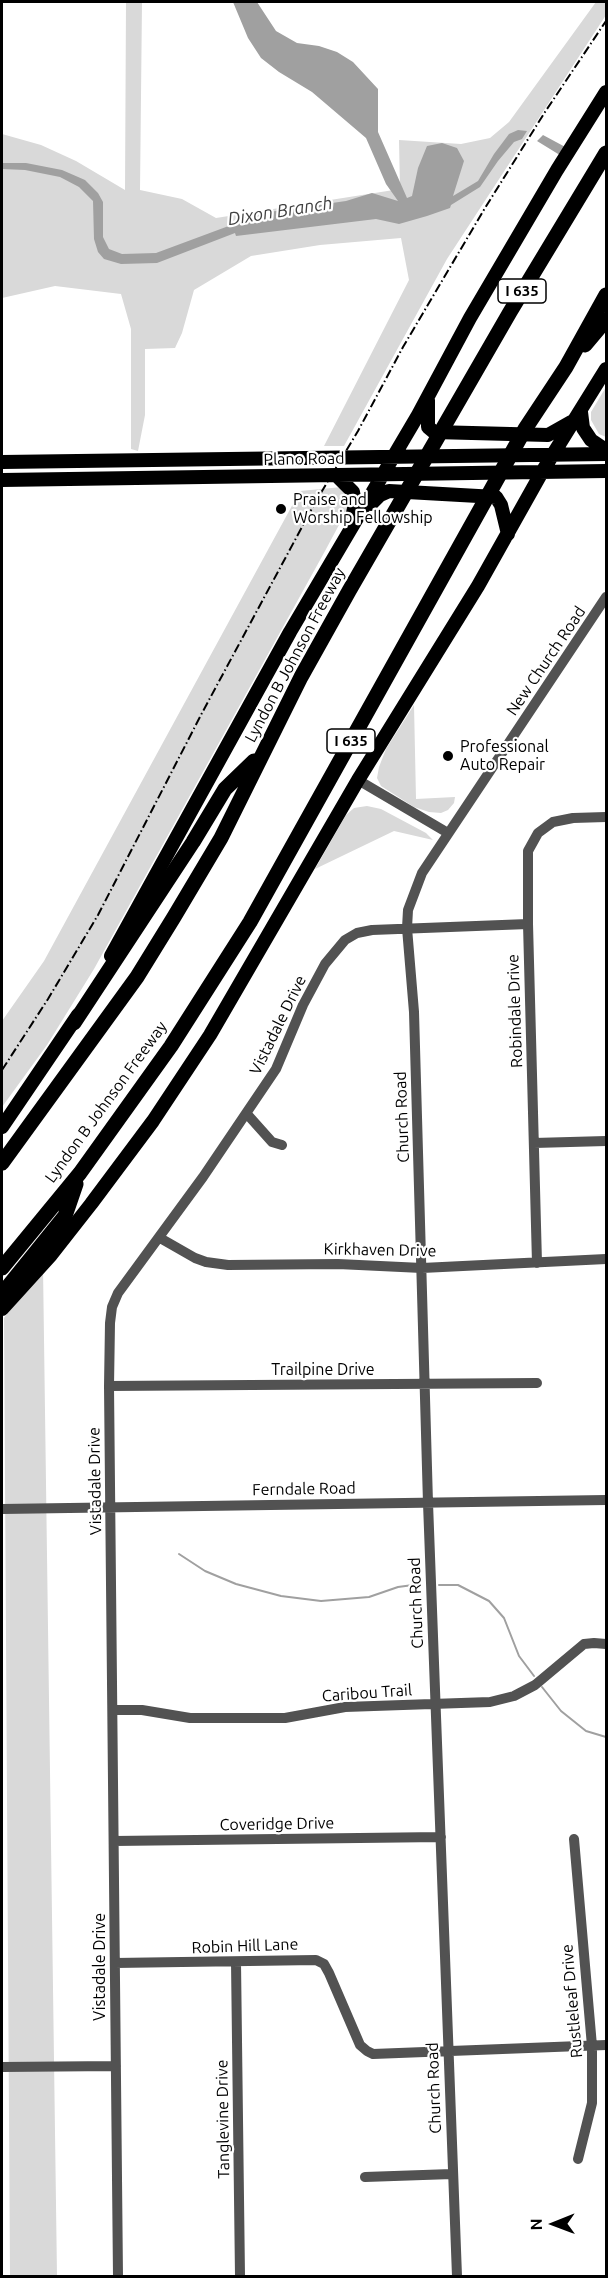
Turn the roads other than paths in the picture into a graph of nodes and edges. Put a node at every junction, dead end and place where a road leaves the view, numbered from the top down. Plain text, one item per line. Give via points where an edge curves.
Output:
1 (606, 92) edge
2 (606, 153) edge
3 (606, 295) edge
4 (606, 320) edge
5 (566, 367) junction
6 (606, 369) edge
7 (428, 398) junction
8 (579, 415) junction
9 (606, 452) edge
10 (553, 454) junction
11 (395, 455) junction
12 (180, 460) junction
13 (49, 461) junction
14 (2, 462) edge
15 (606, 471) edge
16 (542, 472) junction
17 (385, 474) junction
18 (336, 475) junction
19 (180, 477) junction
20 (49, 479) junction
21 (2, 480) edge
22 (360, 515) junction
23 (508, 534) junction
24 (345, 541) junction
25 (606, 597) edge
26 (263, 753) junction
27 (358, 780) junction
28 (606, 817) edge
29 (448, 833) junction
30 (528, 924) junction
31 (407, 928) junction
32 (74, 1023) junction
33 (246, 1114) junction
34 (2, 1127) edge
35 (606, 1141) edge
36 (534, 1143) junction
37 (282, 1145) dead end
38 (2, 1163) edge
39 (80, 1173) junction
40 (160, 1238) junction
41 (606, 1260) edge
42 (537, 1263) junction
43 (2, 1268) edge
44 (422, 1268) junction
45 (2, 1294) edge
46 (2, 1309) edge
47 (537, 1383) dead end
48 (425, 1384) junction
49 (109, 1386) junction
50 (606, 1500) edge
51 (428, 1503) junction
52 (110, 1507) junction
53 (2, 1509) edge
54 (606, 1644) edge
55 (435, 1703) junction
56 (113, 1710) junction
57 (441, 1837) junction
58 (574, 1839) dead end
59 (114, 1841) junction
60 (236, 1962) junction
61 (115, 1963) junction
62 (606, 2045) edge
63 (592, 2046) junction
64 (448, 2051) junction
65 (116, 2066) junction
66 (2, 2067) edge
67 (578, 2159) dead end
68 (452, 2174) junction
69 (365, 2177) dead end
70 (118, 2277) edge
71 (240, 2277) edge
72 (457, 2277) edge

1 - 7 main road via 497,270
2 - 26 highway, Lyndon B Johnson Freeway / I 635 via 440,431 301,677
3 - 5 highway, Lyndon B Johnson Freeway / I 635
4 - 5 highway
5 - 39 highway, Lyndon B Johnson Freeway / I 635 via 525,429 250,922 171,1046
6 - 8 main road
7 - 8 main road via 428,427 434,432 548,435
7 - 11 main road
8 - 9 main road via 591,440
8 - 10 main road
9 - 10 main road, Plano Road
10 - 11 main road, Plano Road
10 - 16 main road
11 - 12 main road, Plano Road
11 - 17 main road
12 - 13 main road, Plano Road
12 - 19 main road
13 - 14 main road, Plano Road
13 - 20 main road
15 - 16 main road, Plano Road
16 - 17 main road, Plano Road
16 - 23 main road
17 - 18 main road, Plano Road
17 - 22 main road
18 - 19 main road, Plano Road
18 - 24 main road via 355,498
19 - 20 main road, Plano Road
20 - 21 main road, Plano Road
22 - 23 main road via 380,495 389,492 496,497
22 - 24 main road
23 - 27 main road
24 - 32 main road via 279,652
25 - 29 street, New Church Road
26 - 32 highway via 225,789
26 - 38 highway, Lyndon B Johnson Freeway / I 635 via 220,838 137,977
27 - 29 street
27 - 46 main road via 210,1035 153,1121 51,1255
28 - 30 street, Robindale Drive via 553,822 532,840 527,861
29 - 31 street, New Church Road via 416,883
30 - 31 street, Vistadale Drive
30 - 36 street, Robindale Drive
31 - 33 street, Vistadale Drive via 357,933 333,952 303,1005 281,1060
31 - 44 street, Church Road via 414,1012
32 - 34 main road
33 - 37 street via 272,1142
33 - 40 street, Vistadale Drive
35 - 36 street
36 - 42 street, Robindale Drive
39 - 43 highway, Lyndon B Johnson Freeway / I 635
39 - 45 highway via 65,1216
40 - 44 street, Kirkhaven Drive via 195,1258 217,1264 338,1263
40 - 49 street, Vistadale Drive via 117,1293 112,1307
41 - 42 street, Kirkhaven Drive
42 - 44 street, Kirkhaven Drive
44 - 48 street, Church Road
47 - 48 street, Trailpine Drive
48 - 49 street, Trailpine Drive
48 - 51 street, Church Road
49 - 52 street, Vistadale Drive
50 - 51 street, Ferndale Road
51 - 52 street, Ferndale Road
51 - 55 street, Church Road
52 - 53 street, Ferndale Road
52 - 56 street, Vistadale Drive
54 - 55 street, Caribou Trail via 584,1644 535,1685 500,1701
55 - 56 street, Caribou Trail via 339,1707 285,1718 190,1718
55 - 57 street, Church Road
56 - 59 street, Vistadale Drive
57 - 59 street, Coveridge Drive
57 - 64 street, Church Road
58 - 63 street, Rustleleaf Drive
59 - 61 street, Vistadale Drive
60 - 61 street, Robin Hill Lane
60 - 64 street, Robin Hill Lane via 316,1960 324,1964 360,2045 367,2051
60 - 71 street, Tanglevine Drive
61 - 65 street, Vistadale Drive
62 - 63 street, Robin Hill Lane
63 - 64 street, Robin Hill Lane
63 - 67 street, Rustleleaf Drive via 592,2103
64 - 68 street, Church Road
65 - 66 street
65 - 70 street, Vistadale Drive
68 - 69 street
68 - 72 street, Church Road

